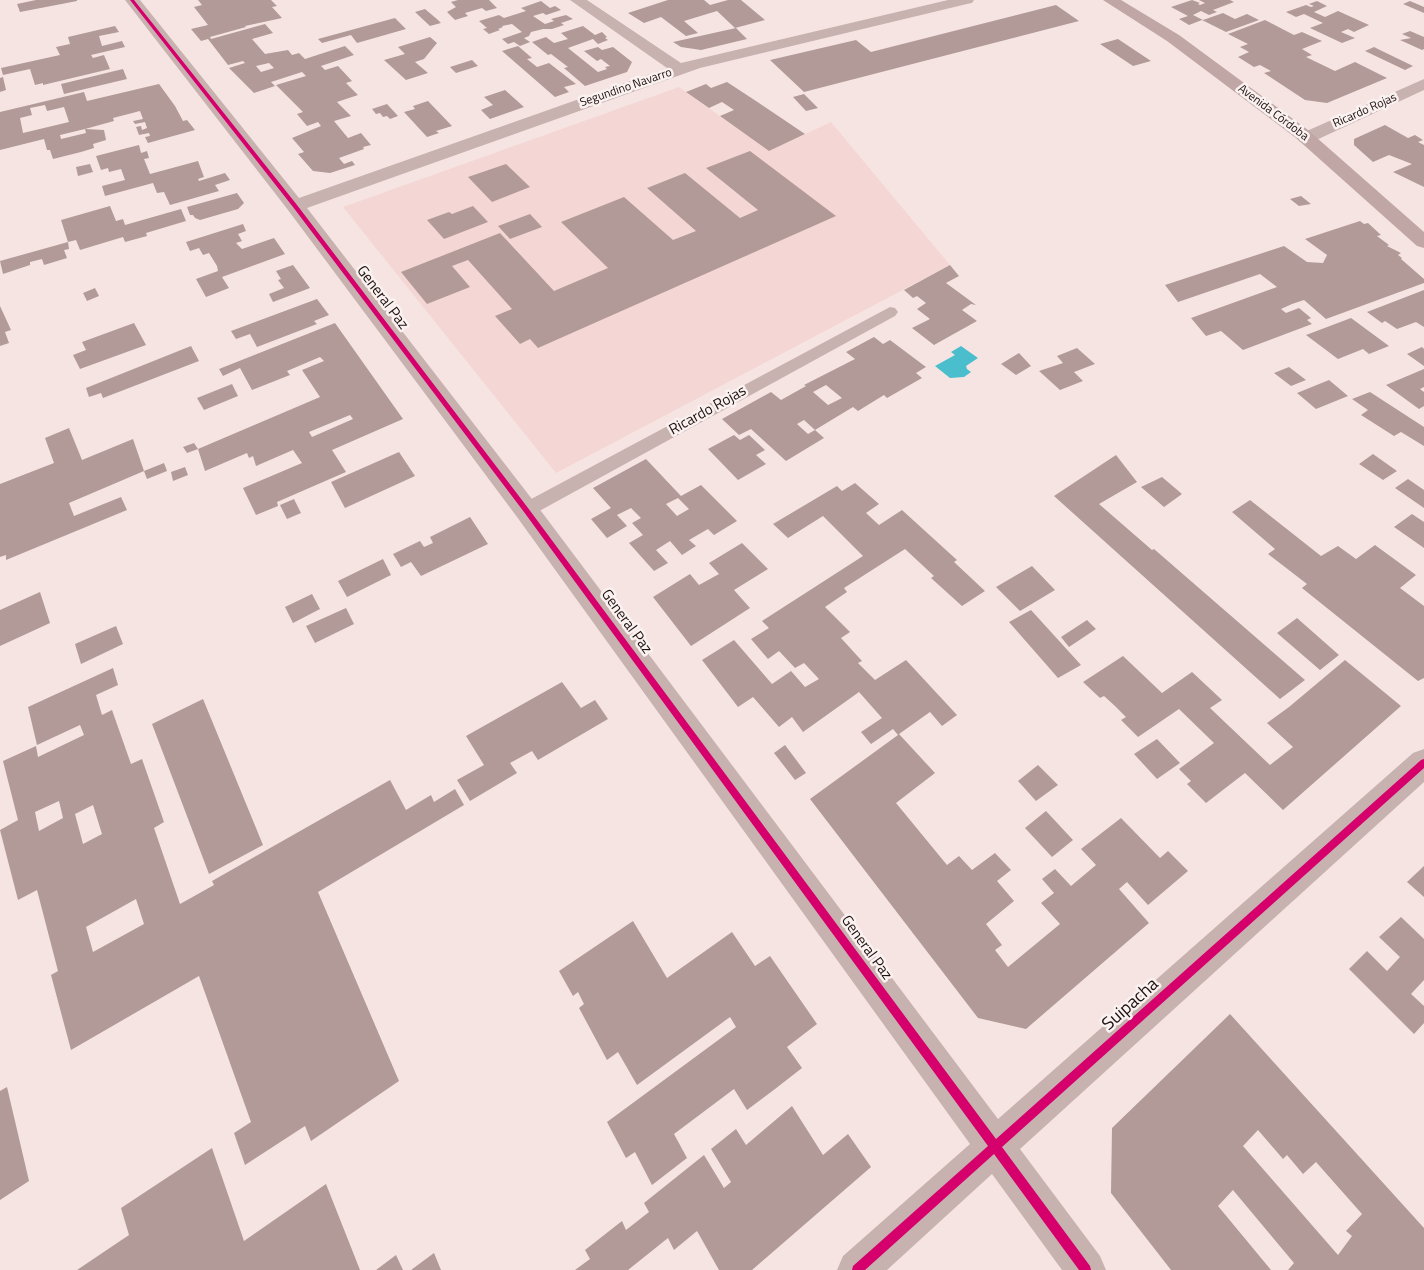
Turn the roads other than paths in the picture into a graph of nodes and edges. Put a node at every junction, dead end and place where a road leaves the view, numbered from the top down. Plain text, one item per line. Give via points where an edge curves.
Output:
1 (132, 0) edge
2 (577, 0) edge
3 (967, 0) edge
4 (1110, 0) edge
5 (680, 70) junction
6 (1424, 84) edge
7 (1306, 138) junction
8 (295, 206) junction
9 (1424, 242) edge
10 (890, 312) dead end
11 (526, 510) junction
12 (1424, 763) edge
13 (995, 1147) junction
14 (857, 1270) edge
15 (1086, 1270) edge

1 - 8 street, General Paz
2 - 5 street
3 - 5 street, Segundino Navarro
4 - 7 main road, Avenida Córdoba via 1173,38
5 - 8 street, Segundino Navarro
6 - 7 street, Ricardo Rojas
7 - 9 main road, Avenida Córdoba
8 - 11 street, General Paz
10 - 11 lane, Ricardo Rojas
11 - 13 street, General Paz
12 - 13 street, Suipacha
13 - 14 street, Suipacha
13 - 15 street, General Paz

